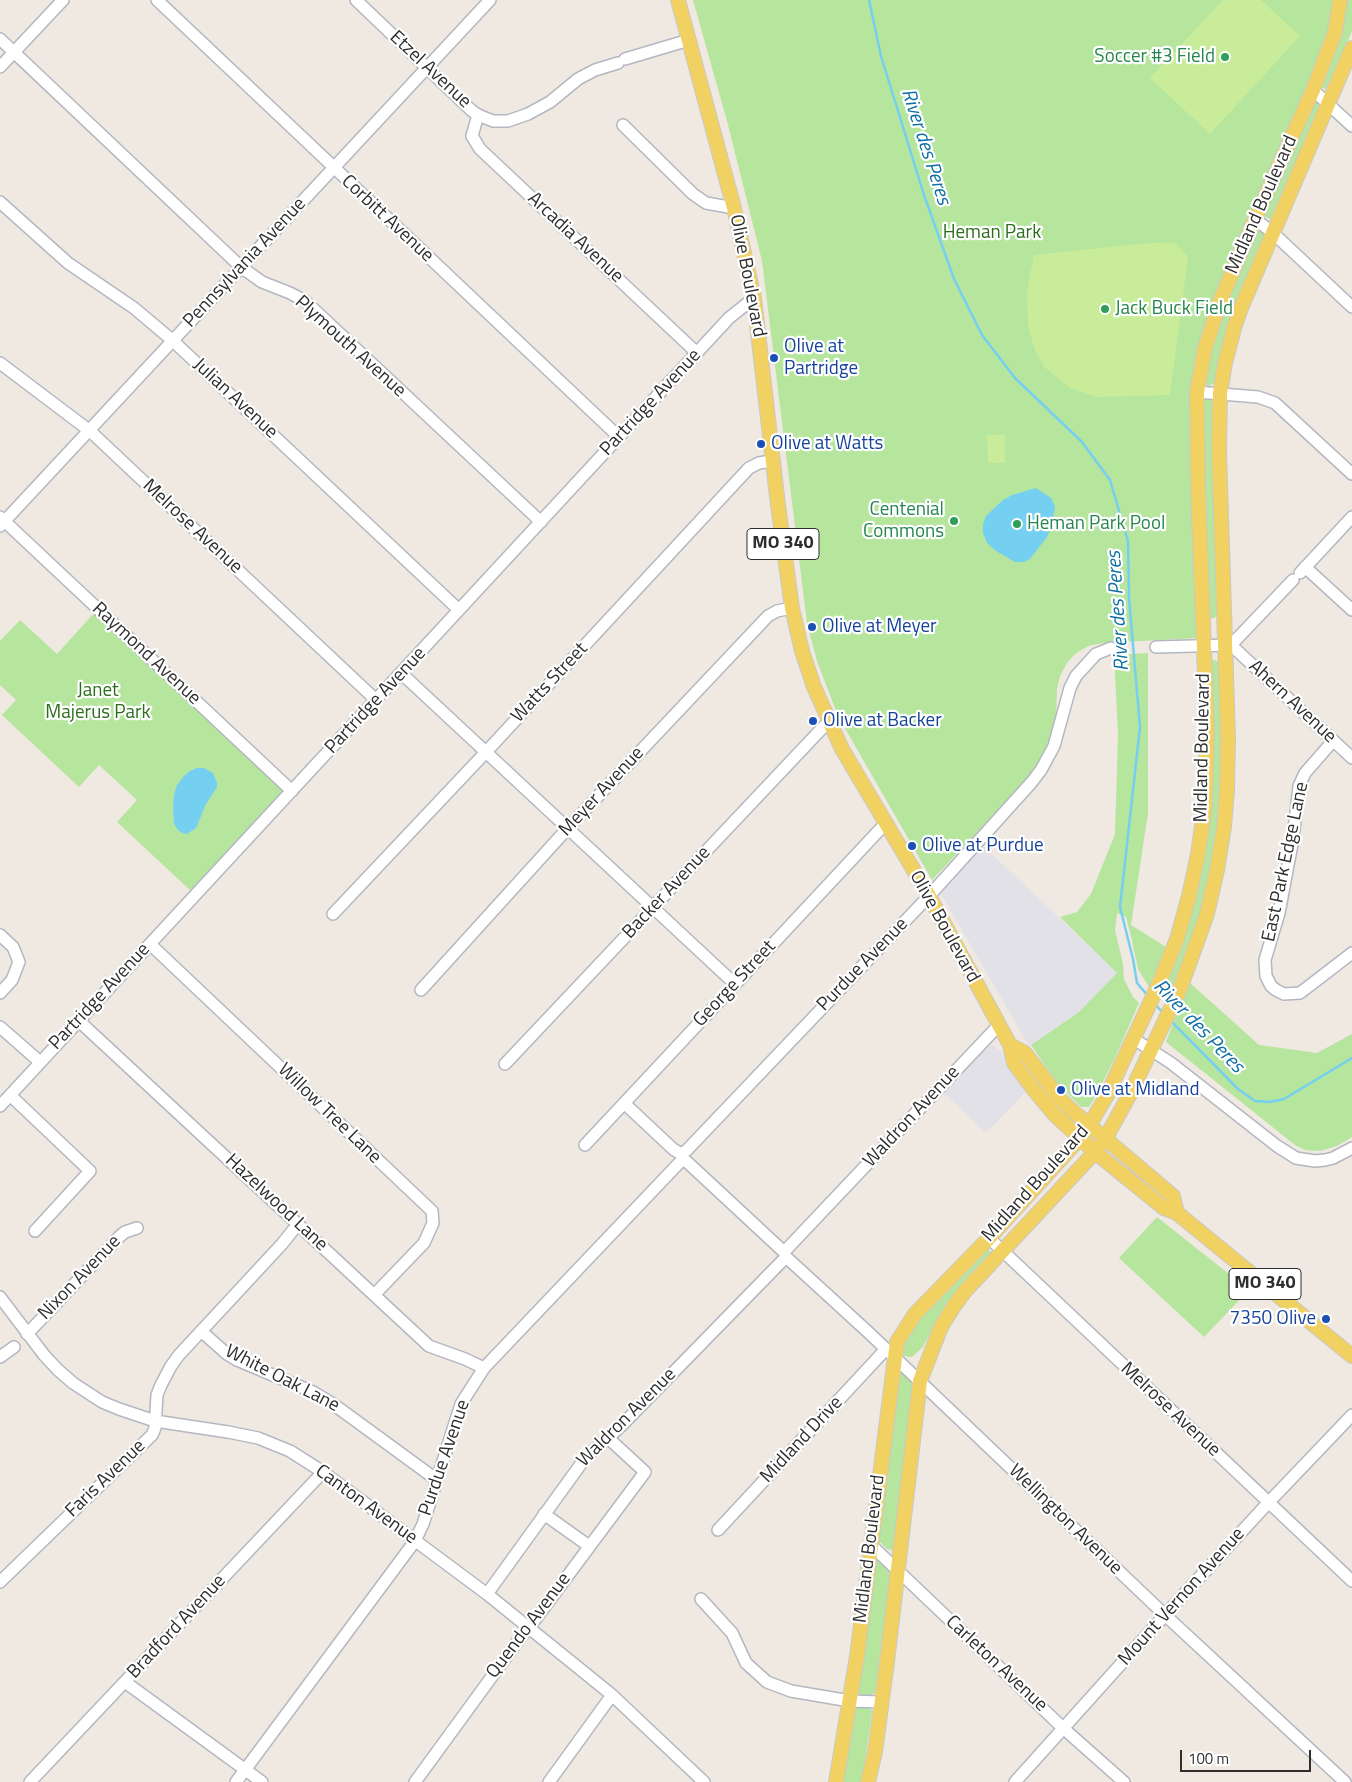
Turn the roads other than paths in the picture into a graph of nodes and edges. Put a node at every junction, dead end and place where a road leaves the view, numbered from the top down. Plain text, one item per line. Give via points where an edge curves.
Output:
1 (63, 0) edge
2 (157, 0) edge
3 (356, 0) edge
4 (490, 0) edge
5 (678, 0) edge
6 (1340, 0) edge
7 (0, 38) edge
8 (689, 40) junction
9 (1352, 48) edge
10 (14, 52) junction
11 (0, 67) edge
12 (427, 68) junction
13 (1313, 90) junction
14 (1328, 104) junction
15 (478, 116) junction
16 (623, 125) dead end
17 (1352, 126) edge
18 (333, 168) junction
19 (0, 202) edge
20 (734, 208) junction
21 (1255, 219) junction
22 (1273, 233) junction
23 (241, 267) junction
24 (754, 298) junction
25 (1352, 307) edge
26 (172, 340) junction
27 (697, 353) junction
28 (0, 362) edge
29 (1197, 392) junction
30 (1220, 393) junction
31 (90, 431) junction
32 (619, 437) junction
33 (772, 461) junction
34 (1352, 474) edge
35 (1352, 517) edge
36 (2, 521) edge
37 (541, 522) junction
38 (1300, 573) junction
39 (792, 608) junction
40 (459, 610) junction
41 (1352, 610) edge
42 (1228, 645) junction
43 (1204, 646) junction
44 (1156, 647) dead end
45 (1111, 648) dead end
46 (402, 673) junction
47 (376, 700) junction
48 (828, 722) junction
49 (1333, 740) junction
50 (486, 752) junction
51 (1352, 758) edge
52 (292, 791) junction
53 (885, 824) junction
54 (567, 829) junction
55 (928, 896) junction
56 (653, 908) junction
57 (333, 914) dead end
58 (0, 935) edge
59 (150, 944) junction
60 (1352, 953) edge
61 (735, 984) junction
62 (421, 990) dead end
63 (0, 993) edge
64 (78, 1021) junction
65 (999, 1025) junction
66 (0, 1027) edge
67 (1134, 1039) junction
68 (1010, 1045) junction
69 (1151, 1050) junction
70 (40, 1062) junction
71 (506, 1064) dead end
72 (10, 1095) junction
73 (624, 1103) junction
74 (0, 1106) edge
75 (1089, 1126) junction
76 (1080, 1139) junction
77 (1105, 1139) junction
78 (585, 1145) dead end
79 (1352, 1148) edge
80 (1095, 1152) junction
81 (683, 1157) junction
82 (1177, 1213) junction
83 (298, 1224) junction
84 (137, 1228) dead end
85 (35, 1231) dead end
86 (989, 1238) junction
87 (1003, 1252) junction
88 (785, 1254) junction
89 (374, 1295) junction
90 (0, 1297) edge
91 (201, 1331) junction
92 (27, 1334) junction
93 (14, 1347) dead end
94 (890, 1354) junction
95 (1352, 1356) edge
96 (0, 1357) edge
97 (484, 1368) junction
98 (920, 1381) junction
99 (1352, 1415) edge
100 (155, 1421) junction
101 (607, 1437) junction
102 (323, 1472) junction
103 (437, 1480) junction
104 (1268, 1503) junction
105 (544, 1514) junction
106 (718, 1530) dead end
107 (415, 1541) junction
108 (870, 1544) junction
109 (589, 1546) junction
110 (897, 1568) junction
111 (1352, 1581) edge
112 (0, 1582) edge
113 (487, 1594) junction
114 (701, 1598) dead end
115 (1165, 1615) junction
116 (528, 1628) junction
117 (125, 1682) junction
118 (612, 1695) junction
119 (850, 1700) junction
120 (880, 1702) junction
121 (1063, 1728) junction
122 (245, 1770) junction
123 (551, 1781) edge
124 (30, 1782) edge
125 (236, 1782) edge
126 (262, 1782) edge
127 (415, 1782) edge
128 (704, 1782) edge
129 (836, 1782) edge
130 (868, 1782) edge
131 (1015, 1782) edge
132 (1124, 1782) edge
133 (1345, 1782) edge

1 - 10 street
2 - 18 street, Corbitt Avenue
3 - 12 street, Etzel Avenue
4 - 12 street, Pennsylvania Avenue
5 - 8 main road, Olive Boulevard / MO 340
6 - 13 main road, Midland Boulevard via 1335,32
7 - 10 street, Plymouth Avenue
8 - 15 street, Etzel Avenue via 595,70 578,79 550,102 517,118 501,121
8 - 20 main road, Olive Boulevard / MO 340
9 - 14 main road, Midland Boulevard
10 - 11 street
10 - 23 street, Plymouth Avenue
12 - 15 street, Etzel Avenue
12 - 18 street, Pennsylvania Avenue
13 - 14 street
13 - 21 main road, Midland Boulevard
14 - 17 street
14 - 22 main road, Midland Boulevard
15 - 27 street, Arcadia Avenue via 472,136 480,148
16 - 20 street via 693,194 706,203
18 - 23 street, Pennsylvania Avenue
18 - 32 street, Corbitt Avenue
19 - 26 street, Julian Avenue via 68,263 134,308
20 - 24 main road, Olive Boulevard / MO 340
21 - 22 street
21 - 29 main road, Midland Boulevard via 1221,299 1205,348
22 - 25 street
22 - 30 main road, Midland Boulevard via 1235,325
23 - 26 street, Pennsylvania Avenue
23 - 37 street, Plymouth Avenue via 262,282 305,302
24 - 27 street, Partridge Avenue via 729,318
24 - 33 main road, Olive Boulevard / MO 340
26 - 31 street, Pennsylvania Avenue
26 - 40 street, Julian Avenue
27 - 32 street, Partridge Avenue
28 - 31 street, Melrose Avenue
29 - 30 street
29 - 43 main road, Midland Boulevard
30 - 34 street via 1258,396 1276,403
30 - 42 main road, Midland Boulevard via 1219,451
31 - 36 street, Pennsylvania Avenue
31 - 47 street, Melrose Avenue
32 - 37 street, Partridge Avenue
33 - 39 main road, Olive Boulevard / MO 340
33 - 50 street, Watts Street via 748,468
35 - 38 street
36 - 52 street, Raymond Avenue
37 - 40 street, Partridge Avenue
38 - 41 street
38 - 42 street
39 - 48 main road, Olive Boulevard / MO 340 via 802,651
39 - 54 street, Meyer Avenue via 768,616
40 - 46 street, Partridge Avenue
42 - 43 street
42 - 49 street, Ahern Avenue
42 - 69 main road, Midland Boulevard via 1227,790 1217,870 1193,955
43 - 44 street
43 - 67 main road, Midland Boulevard via 1206,805 1198,854 1177,939
45 - 55 street, Purdue Avenue via 1096,654 1076,676 1054,746 1041,770
46 - 47 street, Partridge Avenue
46 - 50 street
47 - 52 street, Partridge Avenue
48 - 53 main road, Olive Boulevard / MO 340
48 - 56 street, Backer Avenue
49 - 51 street, Ahern Avenue
49 - 60 street, East Park Edge Lane via 1305,773 1300,786 1279,913 1265,960 1266,976 1276,990 1284,994 1300,993
50 - 54 street
50 - 57 street, Watts Street
52 - 59 street, Partridge Avenue
53 - 55 main road, Olive Boulevard / MO 340
53 - 61 street, George Street
54 - 56 street
54 - 62 street, Meyer Avenue
55 - 65 main road, Olive Boulevard / MO 340
55 - 81 street, Purdue Avenue
56 - 61 street
56 - 71 street, Backer Avenue
58 - 63 street via 13,947 19,962 12,980
59 - 64 street, Partridge Avenue
59 - 89 street, Willow Tree Lane via 432,1211 433,1223 424,1242
61 - 73 street, George Street
64 - 70 street, Partridge Avenue
64 - 83 street, Hazelwood Lane
65 - 68 main road, Olive Boulevard / MO 340
65 - 88 street, Waldron Avenue
66 - 70 street
67 - 69 street
67 - 75 main road, Midland Boulevard
68 - 75 main road, Olive Boulevard / MO 340 via 1025,1053 1060,1099
68 - 76 main road, Olive Boulevard / MO 340 via 1014,1063 1034,1090
69 - 77 main road, Midland Boulevard
69 - 79 street via 1296,1158 1325,1160
70 - 72 street, Partridge Avenue
72 - 74 street, Partridge Avenue
72 - 85 street via 90,1171
73 - 78 street, George Street
73 - 81 street, Wellington Avenue
75 - 76 main road, Midland Boulevard
75 - 77 main road, Olive Boulevard / MO 340
76 - 80 main road, Olive Boulevard / MO 340
76 - 86 main road, Midland Boulevard
77 - 80 main road, Midland Boulevard
77 - 82 main road, Olive Boulevard / MO 340 via 1173,1196
80 - 82 main road, Olive Boulevard / MO 340 via 1164,1208
80 - 87 main road, Midland Boulevard
81 - 88 street, Wellington Avenue
81 - 97 street, Purdue Avenue
82 - 95 main road, Olive Boulevard / MO 340
83 - 89 street, Hazelwood Lane
83 - 91 street, Faris Avenue
84 - 92 street, Nixon Avenue via 119,1237
86 - 87 street, Melrose Avenue
86 - 94 main road, Midland Boulevard via 915,1314
87 - 98 main road, Midland Boulevard via 954,1306 941,1327
87 - 104 street, Melrose Avenue
88 - 94 street, Wellington Avenue
88 - 101 street, Waldron Avenue
89 - 97 street, Hazelwood Lane via 429,1346
90 - 92 street, Canton Avenue
91 - 100 street, Faris Avenue via 179,1355 161,1385
91 - 103 street, White Oak Lane via 237,1360 313,1392 333,1404
92 - 100 street, Canton Avenue via 73,1383 119,1410
93 - 96 street
94 - 98 street, Wellington Avenue
94 - 106 street, Midland Drive
94 - 108 main road, Midland Boulevard
97 - 103 street, Purdue Avenue via 461,1404
98 - 110 main road, Midland Boulevard
98 - 115 street, Wellington Avenue
99 - 104 street, Mount Vernon Avenue
100 - 102 street, Canton Avenue via 258,1438
100 - 112 street, Faris Avenue via 152,1435
101 - 105 street, Waldron Avenue via 586,1457
101 - 109 street, Quendo Avenue via 645,1472
102 - 107 street, Canton Avenue
102 - 117 street, Bradford Avenue
103 - 107 street, Purdue Avenue
104 - 111 street, Melrose Avenue
104 - 115 street, Mount Vernon Avenue
105 - 109 street
105 - 113 street, Waldron Avenue
107 - 113 street, Canton Avenue
107 - 122 street, Purdue Avenue
108 - 110 street, Carleton Avenue
108 - 119 main road, Midland Boulevard
109 - 116 street, Quendo Avenue
110 - 120 main road, Midland Boulevard
110 - 121 street, Carleton Avenue
113 - 116 street, Canton Avenue
114 - 119 street via 732,1633 746,1663 767,1682 791,1691
115 - 121 street, Mount Vernon Avenue
115 - 133 street, Wellington Avenue
116 - 118 street, Canton Avenue
116 - 127 street, Quendo Avenue
117 - 122 street
117 - 124 street, Bradford Avenue
118 - 123 street
118 - 128 street, Canton Avenue
119 - 120 street
119 - 129 main road, Midland Boulevard
120 - 130 main road, Midland Boulevard
121 - 131 street, Mount Vernon Avenue
121 - 132 street, Carleton Avenue
122 - 125 street, Purdue Avenue
122 - 126 street

